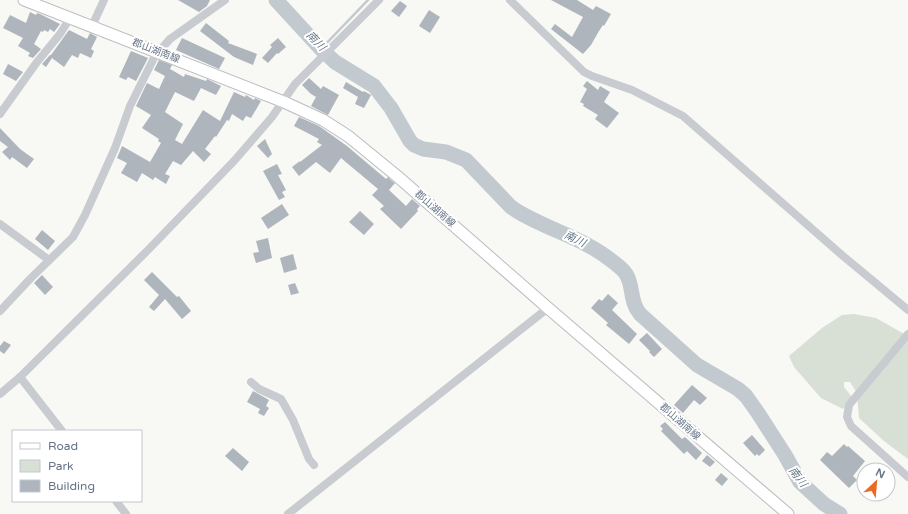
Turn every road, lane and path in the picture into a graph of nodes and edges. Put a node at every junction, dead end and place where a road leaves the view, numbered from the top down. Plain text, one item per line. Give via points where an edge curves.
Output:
1 (24, 0) edge
2 (104, 0) edge
3 (225, 0) edge
4 (379, 0) edge
5 (510, 0) edge
6 (70, 18) junction
7 (92, 26) junction
8 (159, 52) junction
9 (284, 102) junction
10 (0, 114) edge
11 (0, 224) edge
12 (49, 260) junction
13 (548, 308) junction
14 (908, 310) edge
15 (0, 311) edge
16 (908, 334) edge
17 (20, 377) junction
18 (251, 382) dead end
19 (0, 394) edge
20 (61, 430) edge
21 (314, 465) dead end
22 (908, 477) edge
23 (117, 502) edge
24 (126, 514) edge
25 (288, 514) edge
26 (788, 514) edge

1 - 6 main road, 郡山湖南線
2 - 7 street
3 - 8 street via 170,39
4 - 9 street via 295,84
5 - 14 street via 584,72 632,90 683,116
6 - 7 main road, 郡山湖南線
6 - 10 street
7 - 8 main road, 郡山湖南線
8 - 9 main road, 郡山湖南線
8 - 12 street via 153,58 130,106 115,148 85,215 73,237
9 - 13 main road, 郡山湖南線 via 323,120 348,136
9 - 17 street via 234,161
11 - 12 street
12 - 15 street
13 - 25 street
13 - 26 main road, 郡山湖南線
16 - 22 street via 849,404 847,413 851,426
17 - 19 street
17 - 20 street
18 - 21 street via 259,389 281,399
23 - 24 street

